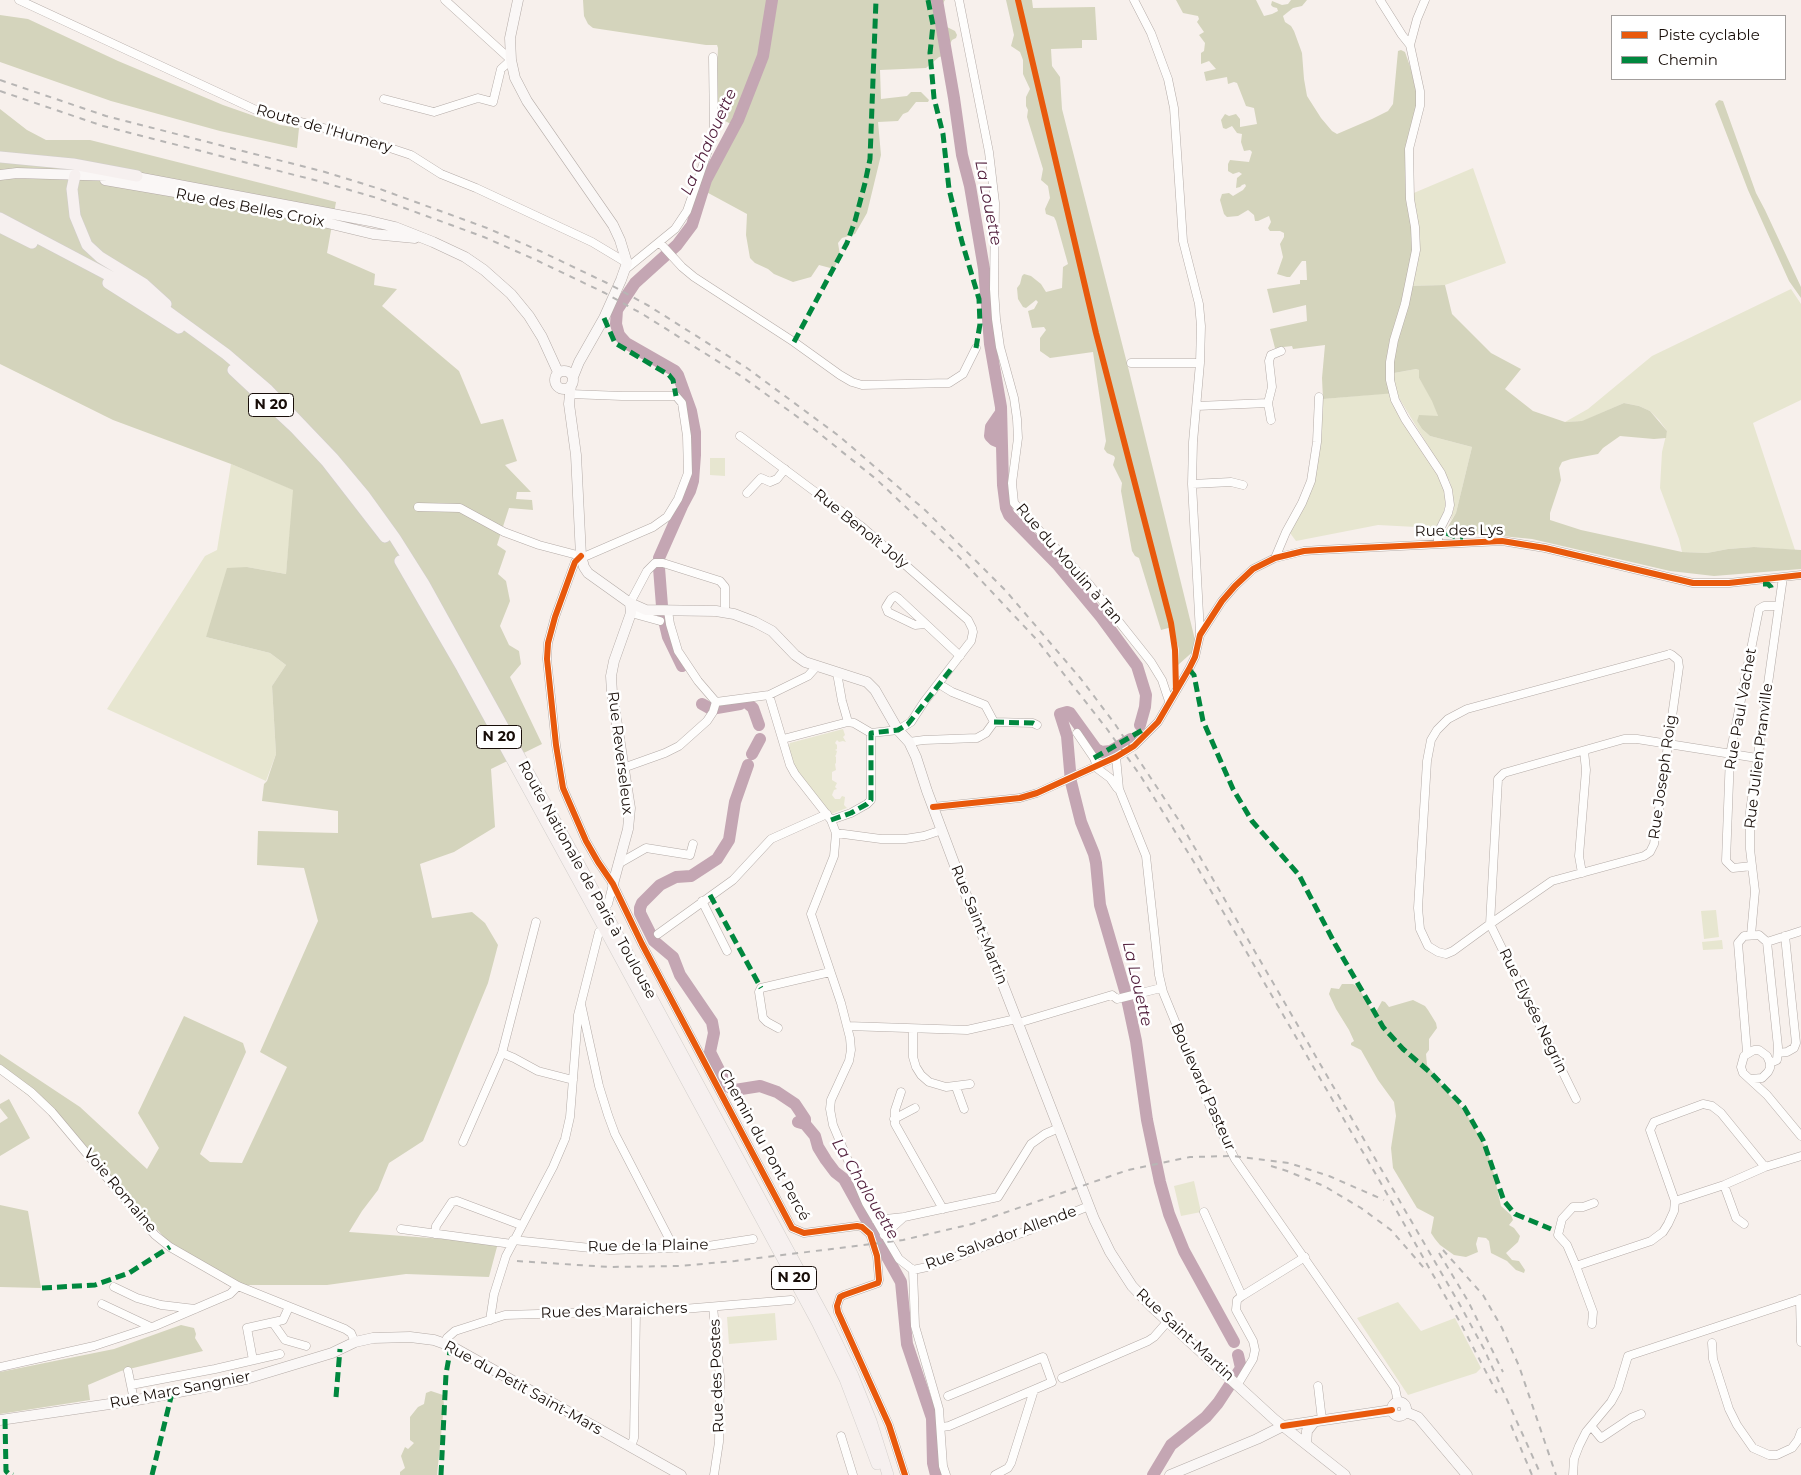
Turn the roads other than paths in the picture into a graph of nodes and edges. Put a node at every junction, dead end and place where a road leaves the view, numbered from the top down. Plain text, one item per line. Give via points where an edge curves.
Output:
1 (19, 0) edge
2 (445, 0) edge
3 (518, 0) edge
4 (959, 0) edge
5 (1134, 0) edge
6 (1380, 0) edge
7 (1425, 0) edge
8 (1410, 45) junction
9 (713, 57) dead end
10 (511, 60) junction
11 (384, 99) dead end
12 (0, 157) edge
13 (0, 174) edge
14 (75, 175) junction
15 (137, 176) junction
16 (0, 218) edge
17 (0, 227) edge
18 (395, 232) junction
19 (660, 243) junction
20 (626, 266) junction
21 (185, 323) junction
22 (976, 348) dead end
23 (1282, 351) dead end
24 (1200, 362) junction
25 (1131, 363) dead end
26 (567, 385) junction
27 (1319, 397) dead end
28 (1268, 403) junction
29 (1197, 406) junction
30 (1271, 420) dead end
31 (740, 436) dead end
32 (785, 469) junction
33 (1192, 484) junction
34 (1243, 485) dead end
35 (747, 493) dead end
36 (418, 506) dead end
37 (1438, 543) junction
38 (581, 556) junction
39 (1275, 558) junction
40 (1801, 575) edge
41 (1783, 577) junction
42 (1779, 606) junction
43 (630, 608) junction
44 (725, 612) junction
45 (663, 614) junction
46 (925, 624) junction
47 (1200, 635) junction
48 (960, 656) junction
49 (816, 667) junction
50 (837, 673) junction
51 (939, 684) junction
52 (769, 695) junction
53 (1168, 698) junction
54 (714, 707) junction
55 (848, 722) junction
56 (994, 722) junction
57 (1037, 725) dead end
58 (898, 730) junction
59 (871, 733) junction
60 (1077, 733) dead end
61 (783, 739) junction
62 (909, 742) junction
63 (1668, 744) junction
64 (1584, 751) junction
65 (1730, 755) junction
66 (1116, 758) junction
67 (1757, 758) junction
68 (1097, 766) junction
69 (623, 768) junction
70 (1118, 790) junction
71 (933, 807) junction
72 (829, 817) junction
73 (942, 830) junction
74 (836, 833) junction
75 (693, 844) dead end
76 (618, 864) junction
77 (1752, 866) junction
78 (1582, 873) junction
79 (613, 884) junction
80 (702, 901) junction
81 (608, 904) dead end
82 (536, 922) dead end
83 (1490, 924) junction
84 (599, 932) dead end
85 (1801, 932) edge
86 (658, 934) dead end
87 (1751, 935) junction
88 (1785, 936) junction
89 (1767, 942) junction
90 (727, 950) dead end
91 (830, 972) junction
92 (1161, 988) junction
93 (581, 1004) junction
94 (1017, 1021) junction
95 (847, 1026) junction
96 (778, 1028) dead end
97 (913, 1028) junction
98 (588, 1041) junction
99 (575, 1043) junction
100 (1747, 1052) junction
101 (502, 1053) junction
102 (1778, 1053) junction
103 (1770, 1063) junction
104 (0, 1069) edge
105 (1765, 1076) junction
106 (1751, 1079) junction
107 (573, 1080) junction
108 (970, 1084) dead end
109 (956, 1087) junction
110 (901, 1092) dead end
111 (1767, 1095) junction
112 (1576, 1099) dead end
113 (915, 1108) dead end
114 (964, 1109) dead end
115 (894, 1120) junction
116 (1059, 1128) junction
117 (1801, 1136) edge
118 (463, 1142) dead end
119 (1801, 1156) edge
120 (1765, 1167) junction
121 (1724, 1185) junction
122 (1675, 1201) junction
123 (1594, 1203) dead end
124 (1089, 1206) junction
125 (943, 1210) junction
126 (1204, 1212) dead end
127 (904, 1217) junction
128 (876, 1220) junction
129 (1744, 1224) dead end
130 (521, 1225) junction
131 (401, 1229) dead end
132 (435, 1234) junction
133 (884, 1235) junction
134 (753, 1240) dead end
135 (512, 1242) junction
136 (674, 1248) junction
137 (1305, 1258) junction
138 (1576, 1266) junction
139 (909, 1268) junction
140 (114, 1286) dead end
141 (238, 1286) junction
142 (1242, 1296) junction
143 (1801, 1299) edge
144 (791, 1300) dead end
145 (102, 1304) dead end
146 (289, 1307) junction
147 (713, 1307) junction
148 (195, 1309) junction
149 (636, 1311) junction
150 (490, 1320) junction
151 (1168, 1321) junction
152 (273, 1323) junction
153 (1592, 1324) dead end
154 (151, 1327) junction
155 (355, 1342) junction
156 (1801, 1342) edge
157 (1712, 1343) dead end
158 (444, 1344) junction
159 (306, 1346) dead end
160 (280, 1354) dead end
161 (253, 1360) junction
162 (0, 1367) edge
163 (128, 1370) dead end
164 (1062, 1378) dead end
165 (1235, 1381) junction
166 (131, 1385) junction
167 (1318, 1386) dead end
168 (1034, 1390) junction
169 (948, 1396) dead end
170 (134, 1400) junction
171 (1395, 1406) junction
172 (1641, 1414) dead end
173 (0, 1420) edge
174 (1319, 1420) junction
175 (1283, 1426) junction
176 (1591, 1426) junction
177 (942, 1427) junction
178 (1801, 1432) edge
179 (840, 1436) dead end
180 (1306, 1444) junction
181 (631, 1446) junction
182 (681, 1475) edge
183 (714, 1475) edge
184 (853, 1475) edge
185 (881, 1475) edge
186 (888, 1475) edge
187 (905, 1475) edge
188 (946, 1475) edge
189 (995, 1475) edge
190 (1170, 1475) edge
191 (1345, 1475) edge
192 (1467, 1475) edge
193 (1574, 1475) edge

1 - 20 street, Route de l'Humery via 256,110 411,155 441,174 592,242
2 - 10 street
3 - 10 main road via 510,38
4 - 53 street, Rue du Moulin à Tan via 995,203 994,289 1000,346 1017,419 1012,483 1014,503 1089,584 1146,655 1162,680
5 - 24 street via 1161,57 1174,108 1183,241 1199,304
6 - 8 street
7 - 8 street
8 - 37 street via 1420,91 1420,106 1410,149 1410,199 1416,250 1394,340 1390,371 1395,400 1441,473 1448,490 1450,505 1438,534
9 - 19 street via 714,133 687,211 676,229
10 - 11 street via 501,69 493,102 478,98 434,112
10 - 20 main road via 515,78 527,101 613,225
12 - 15 main road via 73,164
13 - 14 main road
14 - 15 main road, Rue des Belles Croix
14 - 18 main road, Rue des Belles Croix via 257,206 373,234
14 - 21 main road via 72,190 75,216 87,245 155,292
15 - 18 main road, Rue des Belles Croix
16 - 21 main road, Route Nationale de Paris à Toulouse / N 20 via 142,293
17 - 185 main road, Route Nationale de Paris à Toulouse / N 20 via 91,273 179,328 224,362 320,455 389,543 587,895 818,1324 845,1379
18 - 26 main road, Rue des Belles Croix via 425,239 465,257 511,294 542,337
19 - 20 street
19 - 22 street via 694,277 852,382 862,385 949,383 963,374
20 - 26 main road via 604,318
21 - 186 main road, Route Nationale de Paris à Toulouse / N 20 via 268,390 333,458 364,495 424,584 826,1320 871,1421
23 - 28 street via 1270,355 1272,387
24 - 25 street
24 - 29 street
26 - 38 main road, Rue des Belles Croix via 577,470
26 - 38 street via 622,396 676,396 682,403 687,436 688,473 667,517 653,527
27 - 39 street via 1311,481
28 - 29 street
28 - 30 street
29 - 33 street
31 - 32 street, Rue Benoît Joly
32 - 35 street via 770,482 761,478
32 - 48 street, Rue Benoît Joly via 861,526 968,620 973,632 971,641
33 - 34 street via 1231,482
33 - 47 street
36 - 38 street via 460,508 504,532
37 - 39 street, Rue des Lys via 1304,551
37 - 41 street, Rue des Lys via 1520,543 1693,583 1721,584
38 - 43 main road, Rue Saint-Martin via 584,567 593,578
38 - 79 street via 575,562 555,616 548,644 548,677 563,788 586,841
39 - 47 street, Rue des Lys via 1253,569 1235,586
40 - 41 street, Rue des Lys
41 - 42 street, Rue Julien Pranville
42 - 65 street, Rue Paul Vachet via 1759,609
42 - 67 street, Rue Julien Pranville
43 - 44 street via 643,577 659,563 720,581 725,587
43 - 45 main road, Rue Saint-Martin
43 - 69 main road, Rue Reverseleux via 611,676
44 - 45 main road, Rue Saint-Martin
44 - 49 main road, Rue Saint-Martin via 765,626 800,659
45 - 54 street via 670,624 678,652
46 - 46 street via 898,598 890,599 886,607 888,612 915,625
46 - 48 street
47 - 53 street, Rue des Lys via 1190,669
48 - 51 street
49 - 50 main road, Rue Saint-Martin
49 - 52 street via 808,676
50 - 55 street
50 - 58 main road, Rue Saint-Martin via 871,685
51 - 56 street via 985,705
51 - 58 street via 911,722
52 - 54 street
52 - 61 street
53 - 66 street, Rue des Lys via 1153,729
54 - 69 street via 707,721 678,746
55 - 59 street
55 - 61 street
56 - 57 street via 1032,722
56 - 62 street via 986,733 976,738
58 - 59 street
58 - 62 main road, Rue Saint-Martin
59 - 72 street via 871,800 851,814
60 - 68 street, Boulevard Pasteur
61 - 72 street via 795,774
62 - 71 main road, Rue Saint-Martin
63 - 64 street via 1624,739
63 - 65 street
63 - 78 street, Rue Joseph Roig via 1654,844 1650,852
63 - 83 street, Rue Joseph Roig via 1679,667 1672,654 1467,709 1442,724 1431,740 1427,761 1418,908 1420,929 1428,946 1446,954
64 - 78 street via 1586,770 1579,856
64 - 83 street via 1499,777
65 - 67 street
65 - 77 street, Rue Paul Vachet via 1726,861 1733,868
66 - 68 street, Rue des Lys
66 - 70 street, Boulevard Pasteur
67 - 77 street, Rue Julien Pranville via 1749,830
68 - 70 street, Boulevard Pasteur
68 - 71 street, Rue des Lys via 1020,798
69 - 76 main road, Rue Reverseleux via 630,808
70 - 92 street, Boulevard Pasteur via 1146,856
71 - 73 main road, Rue Saint-Martin
72 - 74 street
72 - 80 street via 771,839 733,880
73 - 74 street via 905,839
73 - 94 main road, Rue Saint-Martin
74 - 91 street via 834,856 811,914
75 - 76 street via 690,855 646,848
76 - 79 main road, Rue Reverseleux
77 - 87 street, Rue Julien Pranville via 1755,891
78 - 83 street, Rue Joseph Roig via 1552,881
79 - 81 street, Rue Reverseleux
79 - 187 street, Chemin du Pont Percé via 792,1228 804,1233 857,1226 870,1234 877,1256 878,1283 844,1294 837,1306 889,1425
80 - 86 street
80 - 90 street
82 - 101 street
83 - 112 street, Rue Elysée Negrin
84 - 93 street
85 - 88 street
87 - 89 street via 1759,935
87 - 100 street via 1744,936 1738,943
88 - 89 street
88 - 102 street via 1796,1043 1788,1052
89 - 102 street
91 - 95 street
91 - 96 street via 761,988 758,992 763,1018
92 - 94 street via 1117,999 1112,995
92 - 137 street, Boulevard Pasteur via 1230,1150
93 - 98 street
93 - 99 street
94 - 97 street via 967,1030
94 - 116 main road, Rue Saint-Martin
95 - 97 street
95 - 128 street via 851,1050 849,1061 834,1090 830,1109 866,1203
97 - 109 street via 913,1057 921,1075 937,1085
98 - 99 street
98 - 136 street via 613,1128
99 - 107 street
100 - 103 street via 1759,1050
100 - 106 street via 1741,1067
101 - 107 street via 538,1072
101 - 118 street
102 - 103 street via 1777,1060
103 - 105 street
104 - 141 street, Voie Romaine via 52,1112 155,1235 187,1259
105 - 106 street
105 - 111 street
106 - 111 street
107 - 130 street via 565,1139
108 - 109 street
109 - 114 street
110 - 115 street
111 - 117 street
113 - 115 street
115 - 125 street
116 - 124 main road, Rue Saint-Martin
116 - 125 street via 1031,1144 998,1197
119 - 120 street
120 - 121 street
120 - 122 street via 1712,1106 1704,1104 1654,1122 1650,1130
121 - 122 street
121 - 129 street via 1736,1218
122 - 138 street via 1668,1224 1651,1241
123 - 138 street via 1573,1207 1562,1219 1558,1235 1567,1245
124 - 139 street, Rue Salvador Allende via 927,1267
124 - 151 main road, Rue Saint-Martin via 1121,1271 1140,1296
125 - 127 street
126 - 142 street
127 - 128 street
127 - 133 street
128 - 133 street
130 - 132 street via 456,1201 436,1226
130 - 135 street
131 - 132 street, Rue de la Plaine
132 - 135 street, Rue de la Plaine
133 - 139 street via 896,1256
134 - 136 street, Rue de la Plaine
135 - 136 street, Rue de la Plaine via 610,1250
135 - 150 street via 494,1294
137 - 142 street
137 - 171 street, Boulevard Pasteur via 1395,1388
138 - 153 street via 1593,1312
139 - 177 street via 916,1332
140 - 148 street via 137,1298 161,1305
141 - 146 street, Voie Romaine
141 - 148 street via 230,1294
142 - 165 street via 1236,1303 1236,1310 1255,1350 1253,1359
143 - 156 street
143 - 176 street via 1628,1356 1618,1389
144 - 147 street, Rue des Maraichers
145 - 154 street
146 - 152 street via 283,1320
146 - 155 street, Voie Romaine via 345,1329
147 - 149 street, Rue des Maraichers
147 - 183 street, Rue des Postes via 720,1377 719,1442
148 - 154 street
149 - 150 street, Rue des Maraichers via 514,1314
149 - 181 street via 634,1438
150 - 158 street, Rue des Maraichers via 456,1331
151 - 164 street via 1148,1341
151 - 165 main road, Rue Saint-Martin
152 - 159 street via 285,1340
152 - 161 street via 247,1328
154 - 162 street via 94,1346
155 - 158 main road, Rue du Petit Saint-Mars via 410,1337
155 - 170 main road, Rue Marc Sangnier via 246,1379
157 - 178 street via 1713,1359 1729,1409 1753,1448 1777,1455 1792,1448
158 - 181 main road, Rue du Petit Saint-Mars
160 - 161 street
161 - 166 street
163 - 166 street
165 - 175 main road, Rue Saint-Martin
166 - 170 street
167 - 174 street
168 - 169 street via 1052,1382 1043,1357
168 - 177 street
168 - 189 street via 1011,1463
170 - 173 main road, Rue Marc Sangnier
171 - 174 main road
171 - 192 main road via 1394,1414 1398,1416 1406,1412 1418,1417
172 - 176 street via 1601,1438
174 - 175 main road
174 - 180 main road via 1307,1432
175 - 180 main road, Rue Saint-Martin
175 - 190 main road
176 - 193 street via 1574,1459
177 - 188 street
179 - 184 street
180 - 191 main road, Rue Saint-Martin
181 - 182 main road, Rue du Petit Saint-Mars

